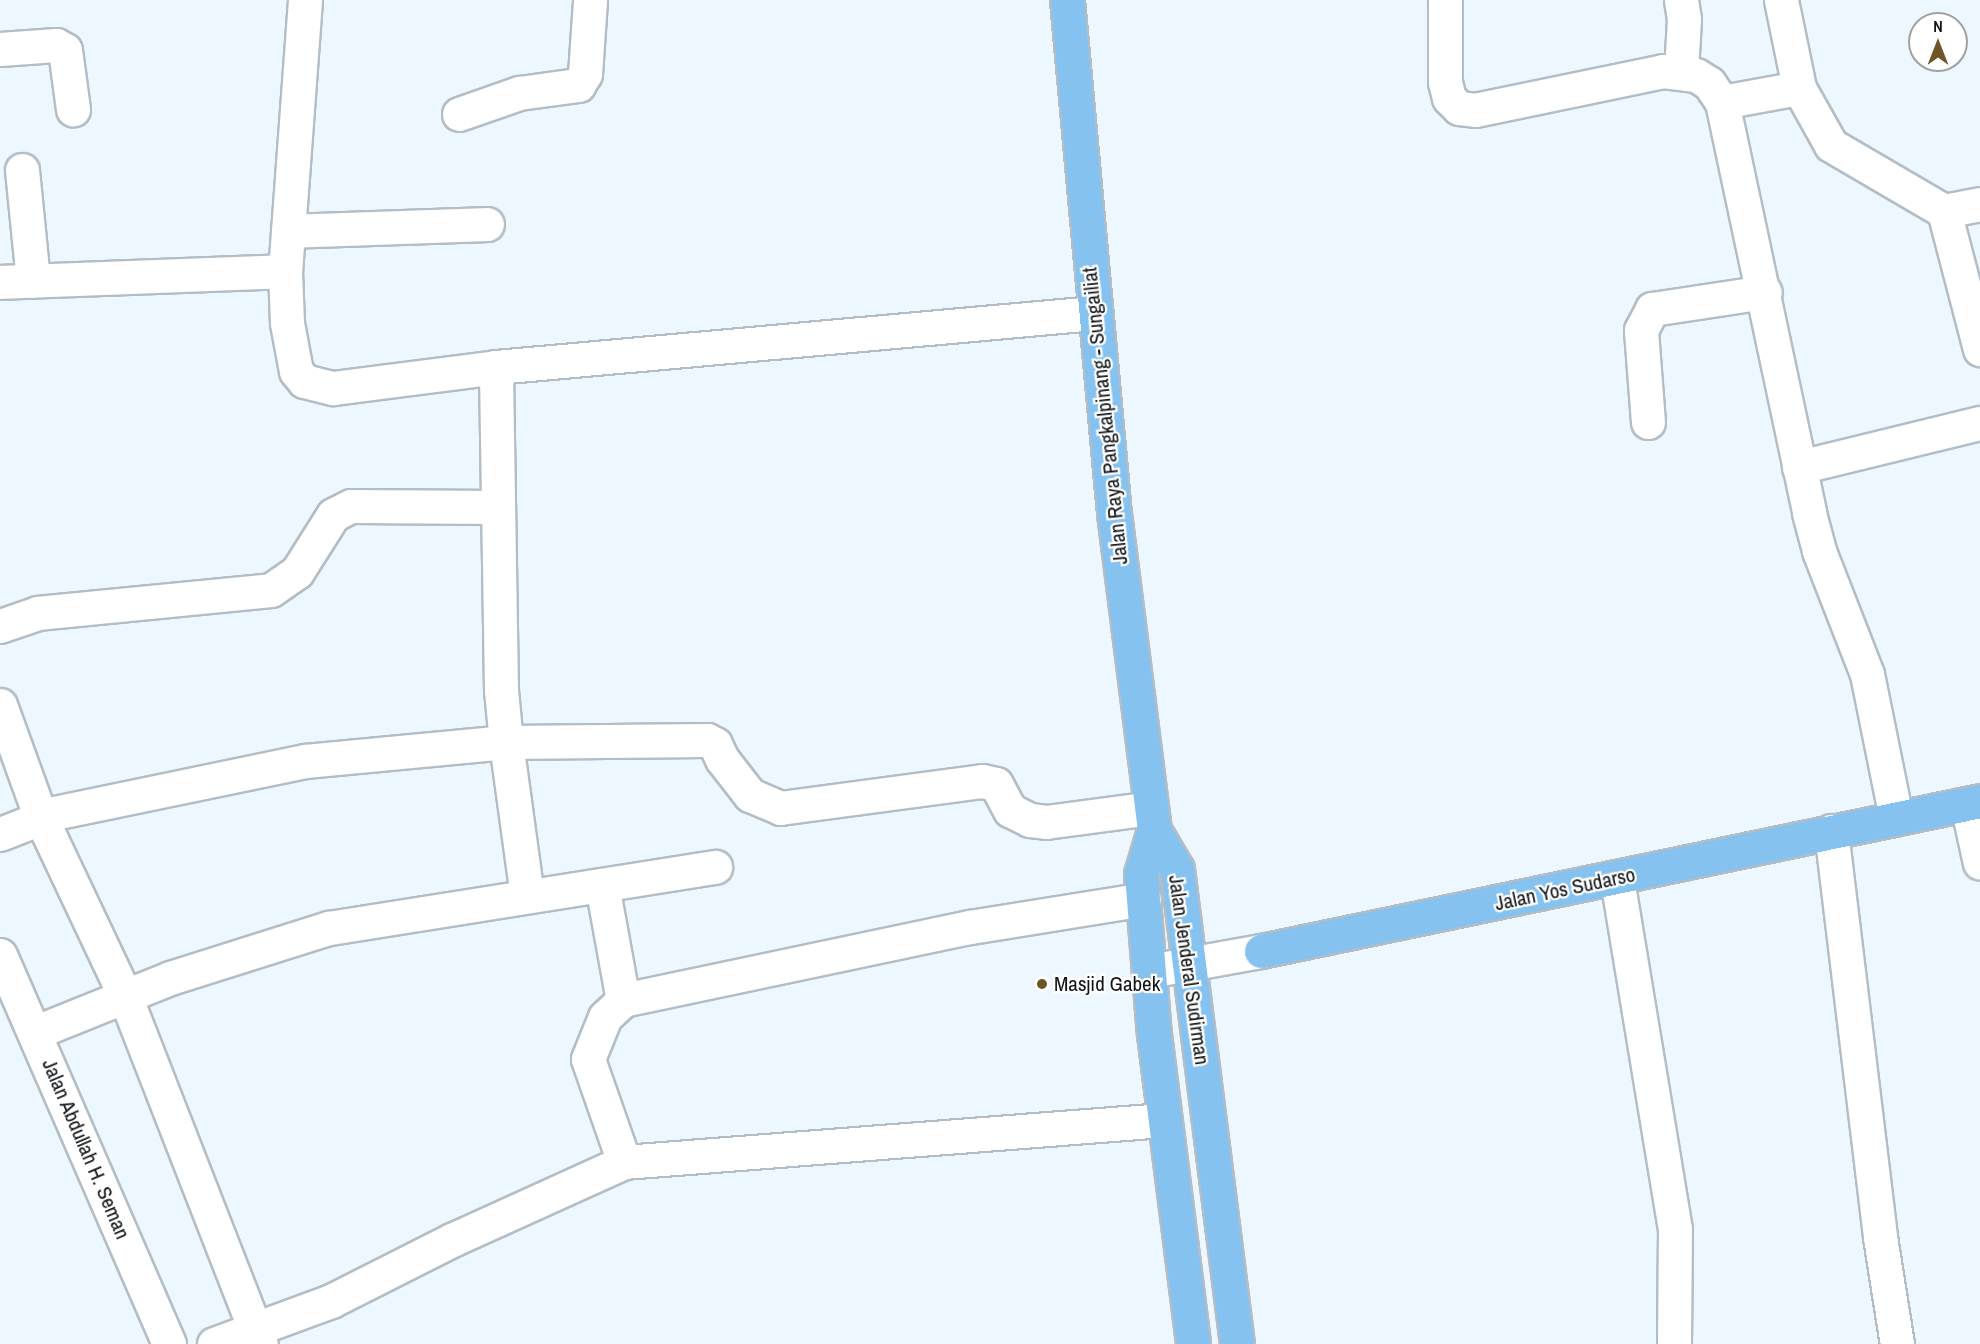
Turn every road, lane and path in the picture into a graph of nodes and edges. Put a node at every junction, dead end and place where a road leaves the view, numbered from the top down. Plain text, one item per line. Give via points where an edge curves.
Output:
1 (305, 0) edge
2 (590, 0) edge
3 (1067, 0) edge
4 (1445, 0) edge
5 (1681, 0) edge
6 (1781, 0) edge
7 (0, 49) edge
8 (1681, 72) junction
9 (1798, 88) junction
10 (1722, 102) junction
11 (73, 109) dead end
12 (459, 114) dead end
13 (22, 171) dead end
14 (1980, 204) edge
15 (1944, 211) junction
16 (487, 224) dead end
17 (288, 231) junction
18 (285, 271) junction
19 (33, 280) junction
20 (0, 282) edge
21 (1765, 292) junction
22 (1094, 313) junction
23 (1980, 349) edge
24 (496, 367) junction
25 (1648, 422) dead end
26 (1980, 423) edge
27 (1799, 467) junction
28 (498, 507) junction
29 (0, 626) edge
30 (0, 705) edge
31 (506, 742) junction
32 (1973, 802) edge
33 (41, 818) junction
34 (1896, 818) junction
35 (1153, 819) junction
36 (1831, 831) junction
37 (0, 834) edge
38 (1980, 863) edge
39 (715, 867) dead end
40 (1617, 879) junction
41 (602, 885) junction
42 (527, 897) junction
43 (1144, 899) junction
44 (1261, 951) joint
45 (0, 956) edge
46 (1188, 967) junction
47 (1149, 971) junction
48 (125, 996) junction
49 (623, 1000) junction
50 (36, 1032) junction
51 (1164, 1120) junction
52 (624, 1162) junction
53 (258, 1336) edge
54 (169, 1344) edge
55 (214, 1344) edge
56 (1193, 1344) edge
57 (1237, 1344) edge
58 (1674, 1344) edge
59 (1897, 1344) edge

1 - 17 street
2 - 12 street via 585,74 578,85 519,93
3 - 22 highway, Jalan Raya Pangkalpinang - Sungailiat
4 - 8 street via 1445,82 1449,98 1459,108 1475,110 1663,71
5 - 8 street
6 - 9 street
7 - 11 street via 56,45 65,50
8 - 10 street via 1709,83
9 - 10 street
9 - 15 street via 1831,145
10 - 21 street
13 - 19 street
14 - 15 street
15 - 23 street
16 - 17 street
17 - 18 street
18 - 19 street
18 - 24 street via 287,323 296,371 304,381 333,388
19 - 20 street
21 - 25 street via 1652,309 1641,330
21 - 27 street
22 - 24 street
22 - 35 highway, Jalan Raya Pangkalpinang - Sungailiat
24 - 28 street
26 - 27 street
27 - 34 street via 1819,551 1867,674
28 - 29 street via 351,506 333,515 297,572 271,590 37,613
28 - 31 street
30 - 33 street
31 - 33 street via 305,761
31 - 35 street via 707,740 716,744 722,759 750,795 780,808 982,781 996,784 1011,810 1030,820
31 - 42 street
32 - 34 highway, Jalan Yos Sudarso
32 - 38 street
33 - 37 street
33 - 48 street
34 - 36 highway, Jalan Yos Sudarso
35 - 43 highway, Jalan Jenderal Sudirman via 1141,874
35 - 46 highway, Jalan Jenderal Sudirman via 1177,870
36 - 40 highway, Jalan Yos Sudarso
36 - 59 street via 1880,1237
39 - 41 street
40 - 44 highway, Jalan Yos Sudarso
40 - 58 street via 1676,1229
41 - 42 street
41 - 49 street
42 - 48 street via 329,928
43 - 47 highway, Jalan Jenderal Sudirman
43 - 49 street via 960,929
44 - 46 street, Jalan Yos Sudarso
45 - 50 street, Jalan Abdullah H. Seman
46 - 47 street, Jalan Yos Sudarso
46 - 57 highway, Jalan Jenderal Sudirman
47 - 51 highway, Jalan Jenderal Sudirman
48 - 50 street
48 - 53 street
49 - 52 street via 604,1017 588,1059
50 - 54 street, Jalan Abdullah H. Seman
51 - 52 street
51 - 56 highway, Jalan Jenderal Sudirman
52 - 53 street via 452,1240
53 - 55 street

